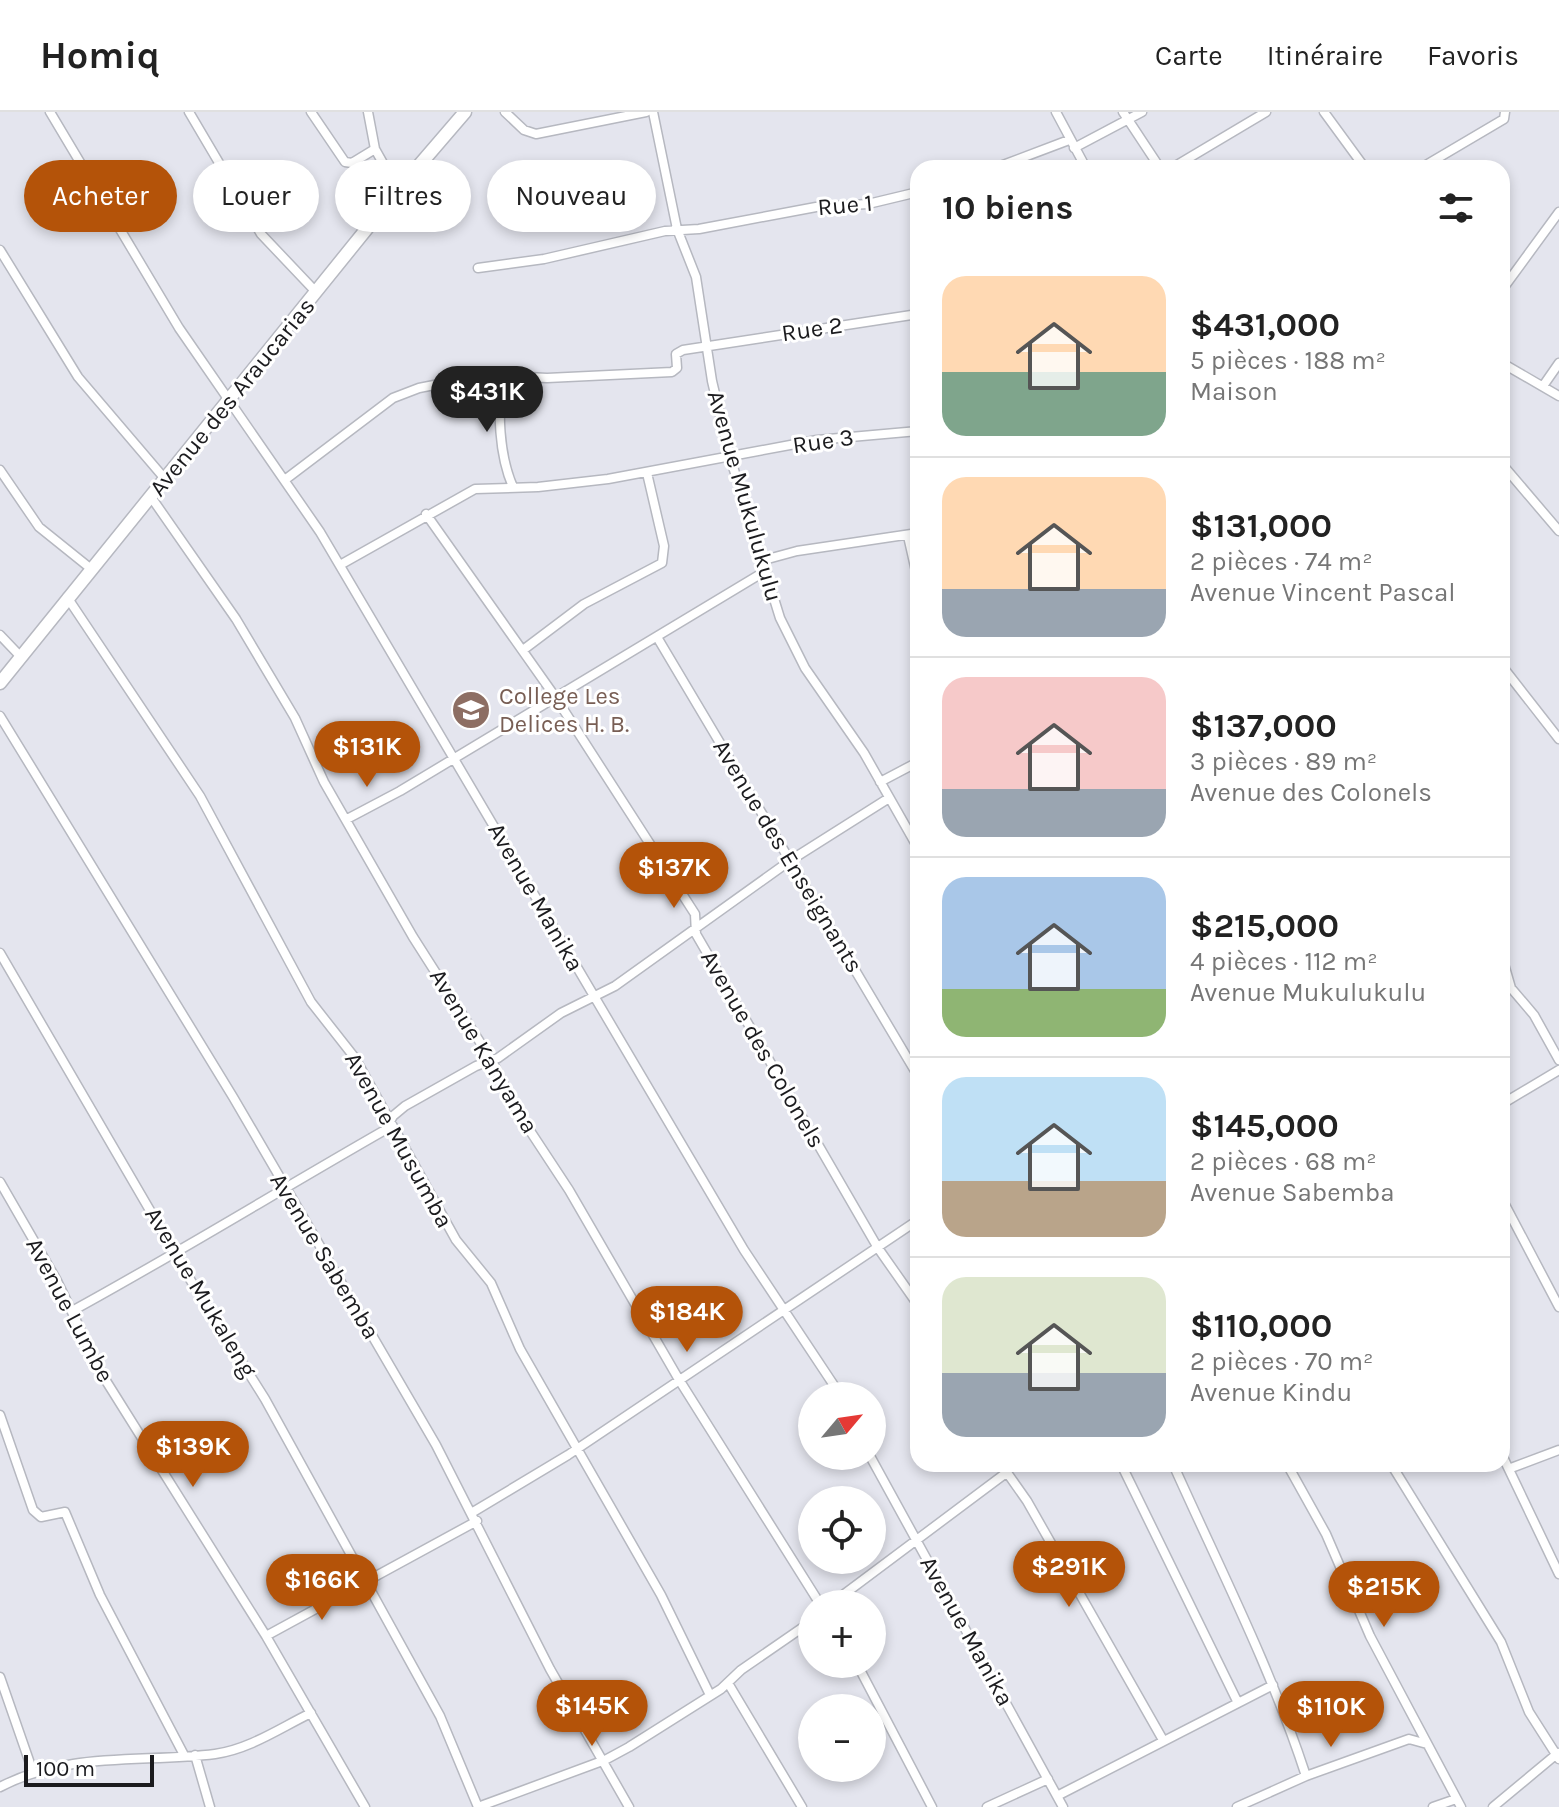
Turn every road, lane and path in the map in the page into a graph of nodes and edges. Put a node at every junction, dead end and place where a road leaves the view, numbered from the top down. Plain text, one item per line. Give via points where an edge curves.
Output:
1 (50, 112) edge
2 (189, 112) edge
3 (311, 112) edge
4 (368, 112) edge
5 (465, 112) edge
6 (505, 112) edge
7 (646, 112) edge
8 (653, 112) edge
9 (1056, 112) edge
10 (1142, 112) edge
11 (1266, 112) edge
12 (1324, 112) edge
13 (1505, 112) edge
14 (1126, 116) edge
15 (1071, 144) junction
16 (375, 149) junction
17 (381, 160) edge
18 (424, 160) edge
19 (1020, 160) edge
20 (1081, 160) edge
21 (1155, 160) edge
22 (1185, 160) edge
23 (1359, 160) edge
24 (1436, 160) edge
25 (910, 194) edge
26 (1559, 212) edge
27 (677, 229) junction
28 (364, 232) edge
29 (0, 250) edge
30 (478, 268) dead end
31 (1510, 279) edge
32 (316, 292) junction
33 (910, 315) edge
34 (707, 346) junction
35 (1559, 363) edge
36 (1510, 367) edge
37 (503, 376) junction
38 (1543, 386) junction
39 (1559, 396) edge
40 (228, 400) junction
41 (910, 432) edge
42 (730, 457) junction
43 (0, 470) edge
44 (647, 473) junction
45 (1510, 473) edge
46 (165, 479) junction
47 (286, 479) junction
48 (513, 487) junction
49 (151, 497) junction
50 (426, 514) junction
51 (1559, 531) edge
52 (908, 536) joint
53 (910, 545) edge
54 (340, 565) junction
55 (766, 565) junction
56 (90, 568) junction
57 (67, 597) junction
58 (0, 635) edge
59 (657, 637) junction
60 (523, 650) junction
61 (21, 657) junction
62 (1510, 676) edge
63 (0, 683) edge
64 (556, 698) junction
65 (0, 716) edge
66 (1559, 739) edge
67 (456, 758) junction
68 (910, 766) edge
69 (880, 782) junction
70 (889, 798) junction
71 (347, 819) junction
72 (910, 834) edge
73 (791, 860) junction
74 (695, 928) junction
75 (0, 953) edge
76 (1510, 985) edge
77 (594, 997) junction
78 (1559, 1060) edge
79 (492, 1061) junction
80 (910, 1062) edge
81 (1559, 1070) edge
82 (1510, 1099) edge
83 (390, 1121) junction
84 (0, 1182) edge
85 (284, 1189) junction
86 (1510, 1214) edge
87 (910, 1226) edge
88 (878, 1248) junction
89 (175, 1254) junction
90 (910, 1294) edge
91 (1559, 1307) edge
92 (784, 1310) junction
93 (72, 1311) junction
94 (678, 1378) junction
95 (832, 1382) edge
96 (0, 1415) edge
97 (577, 1447) junction
98 (1559, 1450) edge
99 (1511, 1468) joint
100 (878, 1470) edge
101 (1125, 1472) edge
102 (1177, 1472) edge
103 (1291, 1472) edge
104 (1396, 1472) edge
105 (1006, 1473) joint
106 (475, 1517) junction
107 (917, 1540) junction
108 (1559, 1574) edge
109 (364, 1583) junction
110 (811, 1590) edge
111 (850, 1590) edge
112 (798, 1631) edge
113 (266, 1636) junction
114 (0, 1677) edge
115 (864, 1678) edge
116 (728, 1683) junction
117 (1273, 1685) junction
118 (710, 1695) junction
119 (1238, 1703) junction
120 (311, 1713) junction
121 (1163, 1740) junction
122 (1427, 1745) junction
123 (184, 1755) junction
124 (195, 1755) junction
125 (1558, 1756) edge
126 (605, 1760) junction
127 (33, 1772) junction
128 (1306, 1776) junction
129 (1048, 1779) junction
130 (0, 1787) edge
131 (1057, 1796) junction
132 (1458, 1803) edge
133 (210, 1807) edge
134 (365, 1807) edge
135 (478, 1807) edge
136 (629, 1807) edge
137 (802, 1807) edge
138 (932, 1807) edge
139 (987, 1807) edge
140 (1063, 1807) edge
141 (1237, 1807) edge
142 (1433, 1807) edge
143 (1493, 1807) edge

1 - 40 street, Avenue Manika via 171,316
2 - 32 street via 254,225
3 - 16 street via 345,162
4 - 16 street
5 - 18 street, Avenue des Araucarias
6 - 7 street via 536,134
8 - 27 street, Avenue Mukulukulu
9 - 15 street
10 - 14 street
11 - 22 street
12 - 23 street
13 - 24 street via 1504,119 1484,134
14 - 15 street
14 - 21 street
15 - 19 street
15 - 20 street
16 - 17 street
25 - 27 street, Rue 1
26 - 31 street
27 - 30 street, Rue 1
27 - 34 street, Avenue Mukulukulu via 696,277
28 - 32 street, Avenue des Araucarias
29 - 46 street via 78,377
32 - 40 street, Avenue des Araucarias
33 - 34 street, Rue 2
34 - 37 street via 678,352 672,372
34 - 42 street, Avenue Mukulukulu
35 - 38 street
36 - 38 street
37 - 47 street via 479,375 400,394
37 - 48 street via 503,451
38 - 39 street
40 - 46 street, Avenue des Araucarias
40 - 47 street, Avenue Manika
41 - 42 street, Rue 3 via 829,438
42 - 44 street, Rue 3
42 - 55 street, Avenue Mukulukulu
43 - 56 street via 39,527
44 - 48 street, Rue 3
44 - 60 street via 664,546 662,563 584,604
45 - 51 street
46 - 49 street, Avenue des Araucarias
47 - 54 street, Avenue Manika
48 - 50 street, Rue 3 via 468,491
49 - 56 street, Avenue des Araucarias
49 - 71 street, Avenue Kanyama via 236,619
50 - 54 street, Rue 3
50 - 60 street, Avenue des Colonels
52 - 53 street
52 - 55 street via 815,548
54 - 67 street, Avenue Manika
55 - 59 street
55 - 69 street, Avenue Mukulukulu via 795,651
56 - 57 street, Avenue des Araucarias
57 - 61 street, Avenue des Araucarias
57 - 83 street, Avenue Musumba via 200,796 311,1002 355,1058
58 - 61 street
59 - 64 street
59 - 73 street, Avenue des Enseignants
60 - 64 street, Avenue des Colonels
61 - 63 street, Avenue des Araucarias
62 - 66 street
64 - 67 street
64 - 74 street, Avenue des Colonels via 695,914
65 - 85 street, Avenue Sabemba via 226,1084
67 - 71 street
67 - 77 street, Avenue Manika
68 - 69 street
69 - 70 street, Avenue Mukulukulu
70 - 72 street, Avenue Mukulukulu
70 - 73 street
71 - 79 street, Avenue Kanyama via 413,937
73 - 74 street
73 - 80 street, Avenue des Enseignants
74 - 77 street
74 - 88 street, Avenue des Colonels
75 - 89 street, Avenue Mukaleng
76 - 78 street
77 - 79 street
77 - 92 street, Avenue Manika
79 - 83 street via 419,1097
79 - 94 street, Avenue Kanyama
81 - 82 street
83 - 85 street via 385,1130
83 - 97 street, Avenue Musumba via 456,1240 491,1283 520,1349
84 - 93 street, Avenue Lumbe
85 - 89 street
85 - 106 street, Avenue Sabemba
86 - 91 street
87 - 88 street
88 - 90 street, Avenue des Colonels
88 - 92 street
89 - 93 street
89 - 109 street, Avenue Mukaleng via 265,1399
92 - 94 street
92 - 95 street, Avenue Manika
93 - 113 street, Avenue Lumbe via 103,1376
94 - 97 street
94 - 110 street, Avenue Kanyama
96 - 123 street via 33,1510 41,1517 65,1512 100,1595
97 - 106 street
97 - 118 street, Avenue Musumba via 661,1595
98 - 99 street
99 - 108 street
100 - 107 street, Avenue Manika
101 - 119 street
102 - 117 street
103 - 122 street
104 - 125 street via 1501,1642 1529,1712
105 - 107 street
105 - 121 street
106 - 109 street
106 - 126 street, Avenue Sabemba via 550,1669
107 - 111 street
107 - 129 street, Avenue Manika
109 - 113 street
109 - 135 street, Avenue Mukaleng via 451,1737
112 - 116 street
113 - 120 street, Avenue Lumbe
114 - 127 street
115 - 138 street
116 - 118 street
116 - 137 street
117 - 119 street
117 - 128 street
118 - 126 street
119 - 121 street
120 - 124 street via 249,1744
120 - 134 street, Avenue Lumbe
121 - 131 street
122 - 128 street via 1409,1739
122 - 132 street
123 - 124 street
123 - 127 street via 89,1760
124 - 133 street
125 - 143 street
126 - 135 street
126 - 136 street, Avenue Sabemba
127 - 130 street
128 - 141 street
129 - 131 street, Avenue Manika
129 - 139 street
131 - 140 street, Avenue Manika
132 - 142 street

